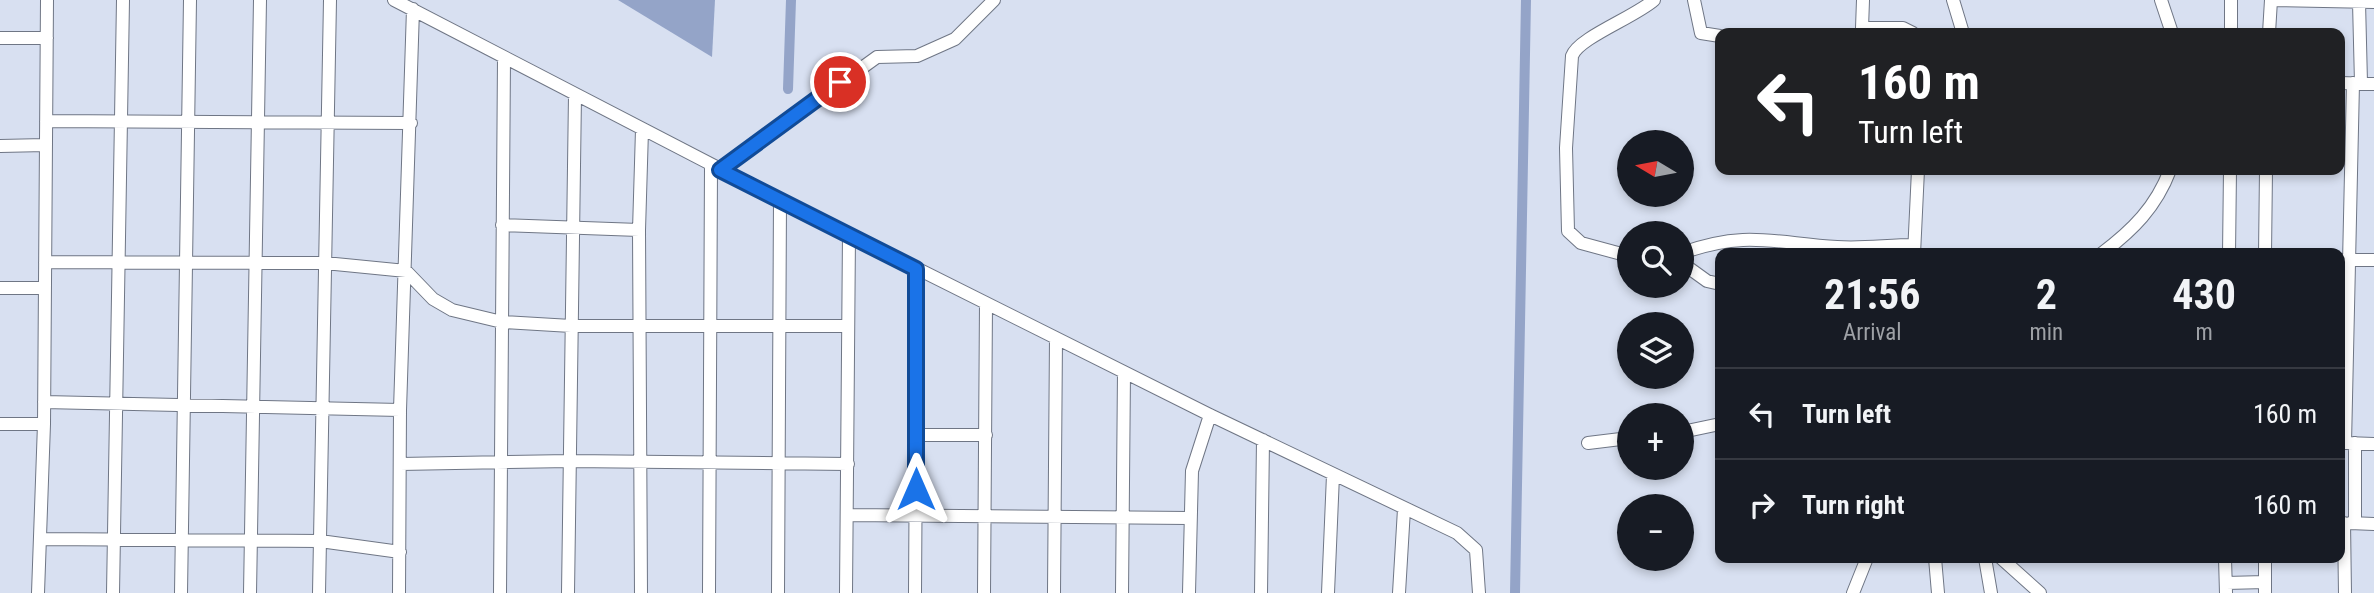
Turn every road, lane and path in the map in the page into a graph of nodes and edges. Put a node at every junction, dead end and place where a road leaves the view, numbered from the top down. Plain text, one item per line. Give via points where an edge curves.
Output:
1 (47, 0) edge
2 (123, 0) edge
3 (190, 0) edge
4 (260, 0) edge
5 (330, 0) edge
6 (394, 0) edge
7 (994, 0) edge
8 (1654, 0) edge
9 (1694, 0) edge
10 (1863, 0) edge
11 (1966, 0) edge
12 (2161, 0) edge
13 (2231, 0) edge
14 (2271, 0) edge
15 (2354, 1) edge
16 (2374, 2) edge
17 (1955, 6) edge
18 (413, 9) junction
19 (1863, 28) edge
20 (1863, 28) edge
21 (1903, 28) edge
22 (1962, 28) edge
23 (2170, 28) edge
24 (2231, 28) edge
25 (2269, 28) edge
26 (1715, 35) edge
27 (0, 38) edge
28 (47, 38) junction
29 (504, 58) junction
30 (2345, 83) edge
31 (2363, 83) edge
32 (575, 95) junction
33 (46, 121) junction
34 (326, 122) junction
35 (122, 123) junction
36 (190, 123) junction
37 (411, 123) junction
38 (259, 124) junction
39 (642, 130) junction
40 (45, 145) junction
41 (0, 146) edge
42 (715, 168) junction
43 (1919, 175) edge
44 (2167, 175) edge
45 (2230, 175) edge
46 (2266, 175) edge
47 (779, 200) junction
48 (502, 225) junction
49 (573, 226) junction
50 (639, 230) junction
51 (849, 234) junction
52 (1821, 248) edge
53 (1914, 248) edge
54 (2108, 248) edge
55 (2229, 248) edge
56 (2265, 248) edge
57 (1694, 250) edge
58 (2345, 251) edge
59 (1617, 253) edge
60 (2345, 260) edge
61 (2374, 260) edge
62 (45, 262) junction
63 (185, 262) junction
64 (119, 263) junction
65 (258, 263) junction
66 (325, 264) junction
67 (916, 269) junction
68 (406, 271) junction
69 (1694, 272) edge
70 (1715, 283) edge
71 (0, 288) edge
72 (46, 288) junction
73 (986, 303) junction
74 (502, 322) junction
75 (640, 325) junction
76 (571, 326) junction
77 (778, 326) junction
78 (848, 326) junction
79 (710, 327) junction
80 (1056, 338) junction
81 (2345, 352) edge
82 (1124, 372) junction
83 (44, 402) junction
84 (181, 403) junction
85 (115, 404) junction
86 (254, 406) junction
87 (324, 407) junction
88 (400, 410) junction
89 (1210, 415) junction
90 (0, 424) edge
91 (44, 424) junction
92 (1715, 425) edge
93 (1694, 429) edge
94 (917, 435) junction
95 (986, 435) junction
96 (1617, 439) edge
97 (1263, 440) junction
98 (1588, 443) dead end
99 (2346, 443) edge
100 (2374, 444) edge
101 (570, 461) junction
102 (642, 462) junction
103 (400, 464) junction
104 (502, 464) junction
105 (711, 464) junction
106 (778, 464) junction
107 (848, 464) junction
108 (1333, 475) junction
109 (1404, 509) junction
110 (847, 515) junction
111 (916, 516) junction
112 (985, 517) junction
113 (1053, 517) junction
114 (1121, 518) junction
115 (1189, 518) junction
116 (2346, 523) edge
117 (2374, 524) edge
118 (42, 539) junction
119 (114, 540) junction
120 (251, 541) junction
121 (320, 541) junction
122 (181, 542) junction
123 (400, 552) junction
124 (1865, 563) edge
125 (1935, 563) edge
126 (1986, 563) edge
127 (2007, 563) edge
128 (2225, 563) edge
129 (2265, 563) edge
130 (2226, 588) edge
131 (2265, 588) edge
132 (38, 593) edge
133 (113, 593) edge
134 (180, 593) edge
135 (250, 593) edge
136 (319, 593) edge
137 (399, 593) edge
138 (500, 593) edge
139 (568, 593) edge
140 (641, 593) edge
141 (709, 593) edge
142 (778, 593) edge
143 (846, 593) edge
144 (915, 593) edge
145 (984, 593) edge
146 (1054, 593) edge
147 (1122, 593) edge
148 (1189, 593) edge
149 (1261, 593) edge
150 (1328, 593) edge
151 (1399, 593) edge
152 (1479, 593) edge
153 (1853, 593) edge
154 (1938, 593) edge
155 (1991, 593) edge
156 (2040, 593) edge
157 (2345, 593) edge

1 - 28 street
2 - 35 street
3 - 36 street
4 - 38 street
5 - 34 street
6 - 18 street
7 - 42 street via 956,39 917,56 877,57
8 - 59 street via 1579,43 1572,56 1566,148 1568,231 1581,243
9 - 26 street via 1701,33
10 - 20 street
11 - 17 street
12 - 23 street
13 - 24 street
14 - 15 street
14 - 25 street
15 - 16 street
15 - 31 street
17 - 22 street
18 - 29 street
18 - 37 street
19 - 21 street
27 - 28 street
28 - 33 street
29 - 32 street
29 - 48 street
30 - 31 street
31 - 58 street
32 - 39 street
32 - 49 street
33 - 35 street
33 - 40 street
34 - 37 street
34 - 38 street
34 - 66 street
35 - 36 street
35 - 64 street
36 - 38 street
36 - 63 street
37 - 68 street
38 - 65 street
39 - 42 street
39 - 50 street
40 - 41 street
40 - 62 street
42 - 47 street
42 - 79 street
43 - 53 street
44 - 54 street via 2161,194 2145,216
45 - 55 street
46 - 56 street
47 - 51 street
47 - 77 street
48 - 49 street
48 - 74 street
49 - 50 street
49 - 76 street
50 - 75 street
51 - 67 street
51 - 78 street
52 - 57 street via 1755,237
60 - 61 street
62 - 64 street
62 - 72 street
63 - 64 street
63 - 65 street
63 - 84 street
64 - 85 street
65 - 66 street
65 - 86 street
66 - 68 street
66 - 87 street
67 - 73 street
67 - 94 street
68 - 74 street via 433,299 452,310
68 - 88 street
69 - 70 street
71 - 72 street
72 - 83 street
73 - 80 street
73 - 95 street
74 - 76 street
74 - 104 street
75 - 76 street
75 - 79 street
75 - 102 street
76 - 101 street
77 - 78 street
77 - 79 street
77 - 106 street
78 - 107 street
79 - 105 street
80 - 82 street
80 - 113 street
81 - 99 street
82 - 89 street
82 - 114 street
83 - 85 street
83 - 91 street
84 - 85 street
84 - 86 street
84 - 122 street
85 - 119 street
86 - 87 street
86 - 120 street
87 - 88 street
87 - 121 street
88 - 103 street
89 - 97 street
89 - 115 street via 1192,471
90 - 91 street
91 - 118 street
92 - 93 street
94 - 95 street
94 - 111 street
95 - 112 street
96 - 98 street
97 - 108 street
97 - 149 street
99 - 100 street
99 - 116 street
101 - 102 street
101 - 104 street
101 - 139 street
102 - 105 street
102 - 140 street
103 - 104 street
103 - 123 street
104 - 138 street
105 - 106 street
105 - 141 street
106 - 107 street
106 - 142 street
107 - 110 street
108 - 109 street
108 - 150 street
109 - 151 street
109 - 152 street via 1471,542 1476,550
110 - 111 street
110 - 143 street
111 - 112 street
111 - 144 street
112 - 113 street
112 - 145 street
113 - 114 street
113 - 146 street
114 - 115 street
114 - 147 street
115 - 148 street
116 - 117 street
116 - 157 street
118 - 119 street
118 - 132 street
119 - 122 street
119 - 133 street
120 - 121 street
120 - 122 street
120 - 135 street
121 - 123 street
121 - 136 street
122 - 134 street
123 - 137 street
124 - 153 street
125 - 154 street
126 - 155 street
127 - 156 street
128 - 130 street
129 - 131 street
130 - 131 street

